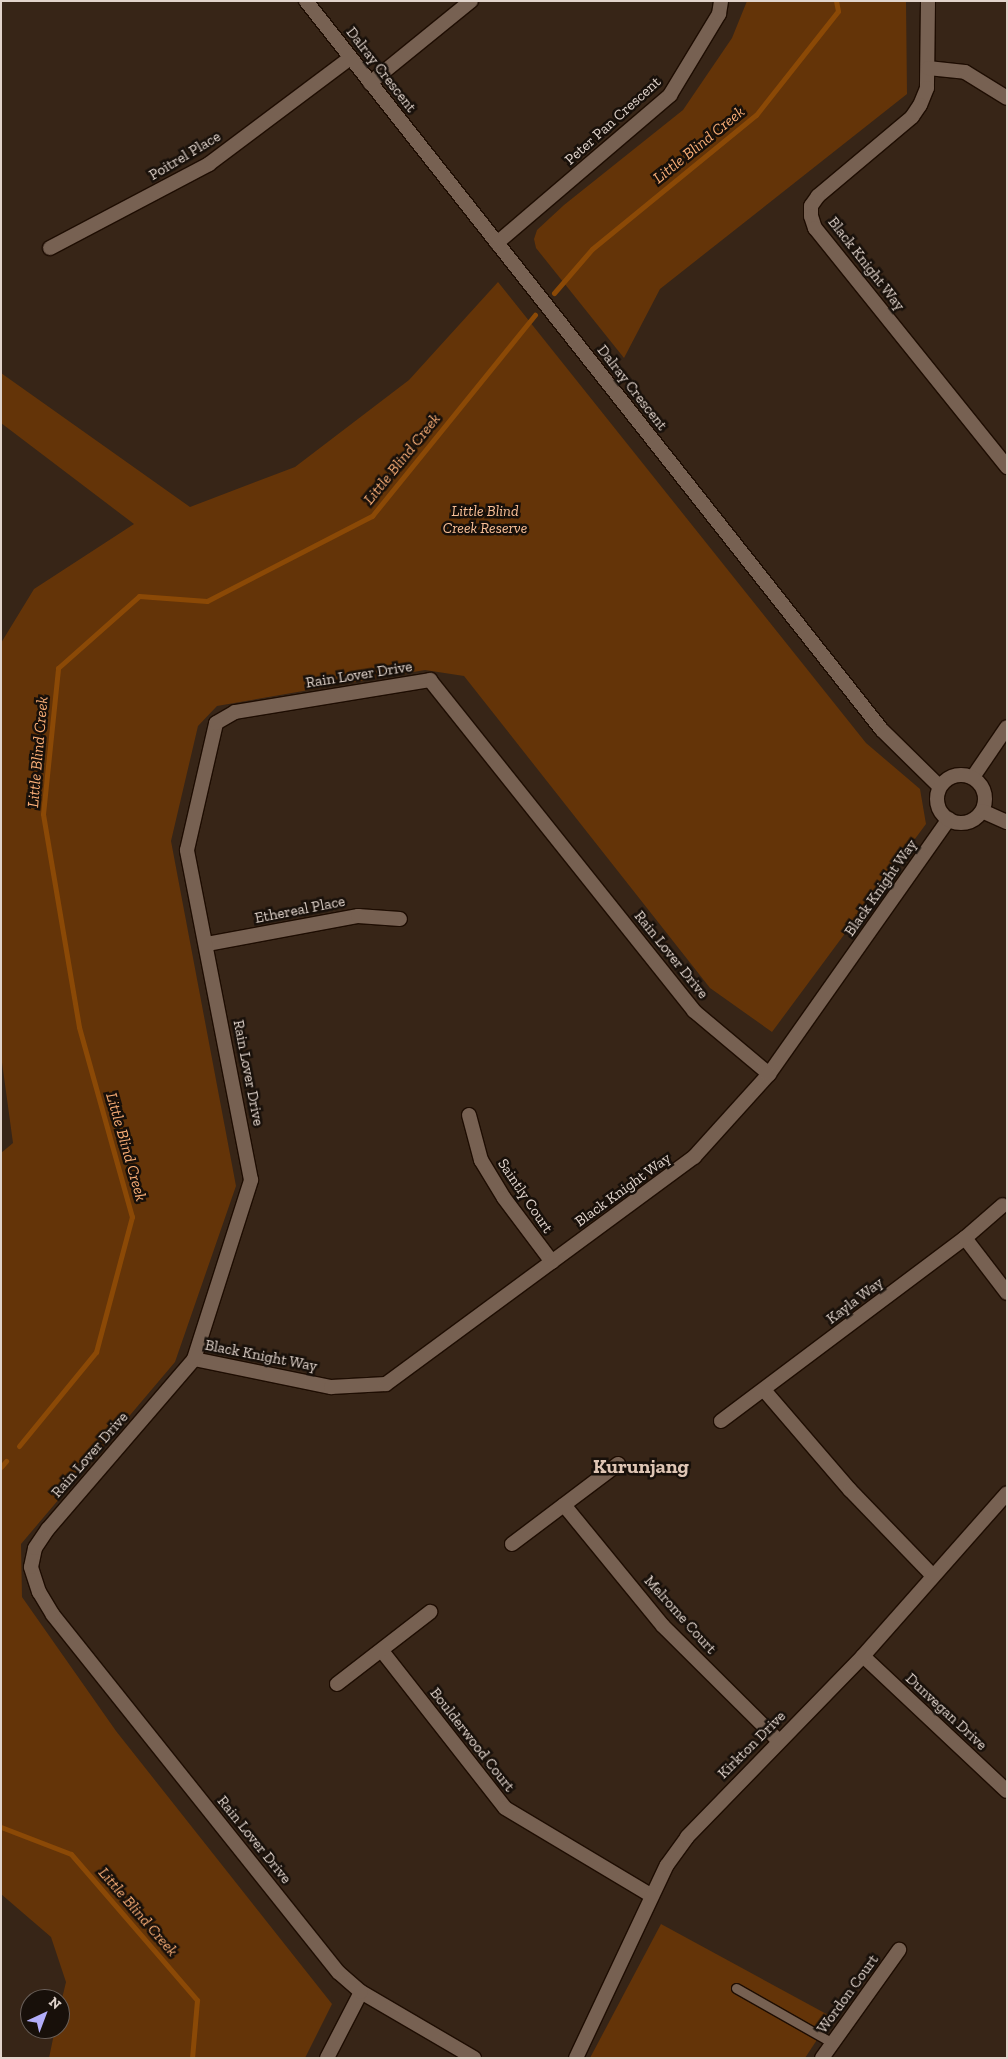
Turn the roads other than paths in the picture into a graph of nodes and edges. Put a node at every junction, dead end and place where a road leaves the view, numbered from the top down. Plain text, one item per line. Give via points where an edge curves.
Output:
1 (306, 1) edge
2 (471, 1) edge
3 (721, 1) edge
4 (928, 1) edge
5 (350, 58) junction
6 (928, 68) junction
7 (370, 83) junction
8 (1007, 98) edge
9 (497, 243) junction
10 (50, 248) dead end
11 (1007, 466) edge
12 (1007, 727) edge
13 (973, 777) junction
14 (940, 787) junction
15 (982, 811) junction
16 (949, 819) junction
17 (1007, 822) edge
18 (400, 919) dead end
19 (207, 944) junction
20 (769, 1074) junction
21 (469, 1115) dead end
22 (1003, 1205) dead end
23 (965, 1238) junction
24 (552, 1262) junction
25 (1007, 1293) edge
26 (194, 1359) junction
27 (764, 1390) junction
28 (721, 1421) dead end
29 (618, 1464) dead end
30 (1007, 1493) edge
31 (564, 1505) junction
32 (512, 1544) dead end
33 (932, 1575) junction
34 (430, 1612) dead end
35 (382, 1651) junction
36 (863, 1656) junction
37 (338, 1684) dead end
38 (779, 1741) junction
39 (1007, 1791) edge
40 (652, 1896) junction
41 (899, 1950) dead end
42 (736, 1988) dead end
43 (360, 1992) junction
44 (833, 2043) junction
45 (327, 2058) edge
46 (474, 2058) edge
47 (576, 2058) edge
48 (822, 2058) edge

1 - 5 street, Dalray Crescent
2 - 7 street
3 - 9 street, Peter Pan Crescent via 719,14 670,96
4 - 6 street, Black Knight Way
5 - 7 street, Dalray Crescent
5 - 10 street, Poitrel Place via 209,164
6 - 8 street via 965,72
6 - 11 street, Black Knight Way via 927,88 912,117 818,196 811,216 815,228
7 - 9 street, Dalray Crescent
9 - 14 street, Dalray Crescent via 882,730
12 - 13 street
13 - 14 street via 951,777
13 - 15 street via 983,788
14 - 16 street via 937,801
15 - 16 street via 971,821
15 - 17 street
16 - 20 street, Black Knight Way
18 - 19 street, Ethereal Place via 358,916
19 - 20 street, Rain Lover Drive via 187,850 216,723 235,712 430,680 694,1010
19 - 26 street, Rain Lover Drive via 252,1180
20 - 24 street, Black Knight Way via 694,1157
21 - 24 street, Saintly Court via 481,1160 504,1198
22 - 23 street, Kayla Way
23 - 25 street
23 - 27 street, Kayla Way
24 - 26 street, Black Knight Way via 386,1384 331,1386
26 - 43 street, Rain Lover Drive via 48,1529 35,1548 31,1566 38,1592 53,1615 338,1972
27 - 28 street, Kayla Way
27 - 33 street via 850,1490
29 - 31 street
30 - 33 street, Kirkton Drive
31 - 32 street
31 - 38 street, Melrome Court via 663,1626
33 - 36 street, Kirkton Drive
34 - 35 street
35 - 37 street
35 - 40 street, Boulderwood Court via 505,1808
36 - 38 street, Kirkton Drive
36 - 39 street, Dunvegan Drive
38 - 40 street, Kirkton Drive via 687,1837
40 - 47 street, Kirkton Drive
41 - 44 street, Wordon Court
42 - 44 lane
43 - 45 street
43 - 46 street, Rain Lover Drive
44 - 48 street, Wordon Court

